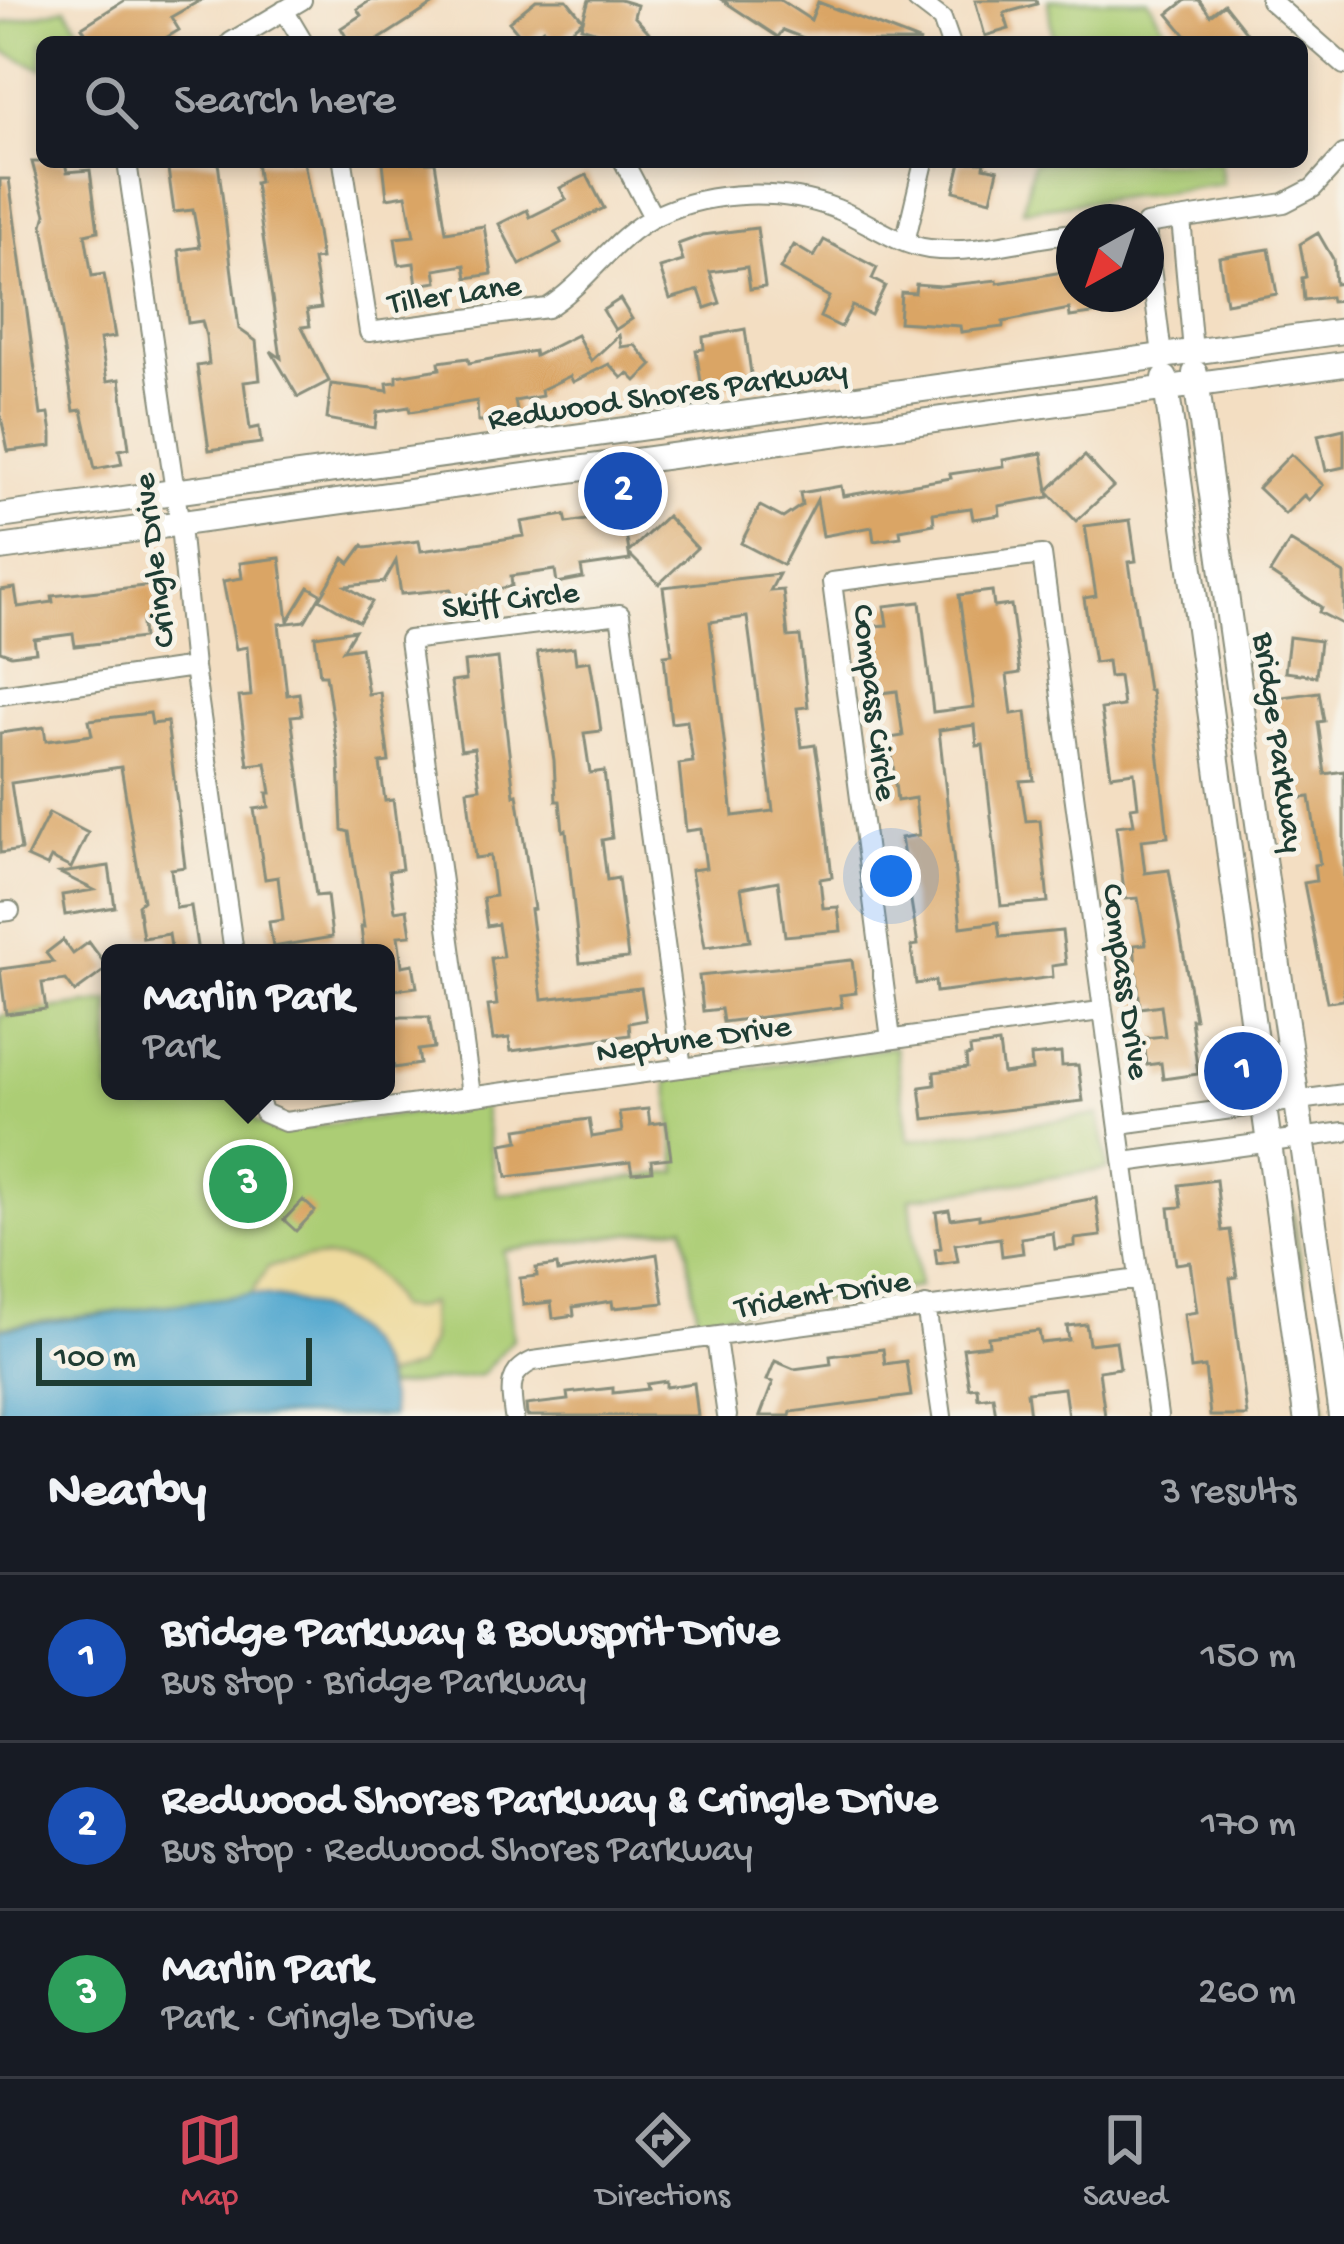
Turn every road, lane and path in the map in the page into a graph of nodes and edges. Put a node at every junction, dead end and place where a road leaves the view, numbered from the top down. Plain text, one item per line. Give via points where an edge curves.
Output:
1 (917, 0) edge
2 (1270, 0) edge
3 (293, 5) edge
4 (241, 36) edge
5 (301, 36) edge
6 (948, 36) edge
7 (1344, 65) edge
8 (1344, 154) edge
9 (128, 168) edge
10 (344, 168) edge
11 (627, 168) edge
12 (922, 168) edge
13 (653, 218) junction
14 (1180, 219) junction
15 (1164, 222) edge
16 (1056, 235) edge
17 (904, 242) junction
18 (1157, 312) edge
19 (1344, 331) edge
20 (1193, 351) junction
21 (1162, 355) junction
22 (1344, 364) edge
23 (1196, 386) junction
24 (1167, 390) junction
25 (174, 492) junction
26 (0, 516) edge
27 (180, 526) junction
28 (0, 548) edge
29 (1042, 554) joint
30 (194, 667) junction
31 (0, 695) edge
32 (233, 944) edge
33 (1100, 1011) junction
34 (891, 1040) junction
35 (682, 1067) junction
36 (1344, 1094) edge
37 (471, 1095) junction
38 (258, 1100) edge
39 (1298, 1101) junction
40 (1265, 1105) junction
41 (1120, 1124) junction
42 (1344, 1132) edge
43 (1302, 1137) junction
44 (1268, 1142) junction
45 (1125, 1162) junction
46 (1139, 1279) junction
47 (926, 1306) junction
48 (716, 1338) junction
49 (514, 1416) edge
50 (727, 1416) edge
51 (942, 1416) edge
52 (1158, 1416) edge
53 (1306, 1416) edge
54 (1341, 1416) edge

1 - 6 street
2 - 7 street
3 - 4 street
3 - 5 street
8 - 14 street via 1295,199
9 - 25 street, Cringle Drive
10 - 13 street, Tiller Lane via 369,332 547,308
11 - 13 street
12 - 17 street
13 - 17 street, Tiller Lane via 681,206 763,195 839,210
14 - 15 street
14 - 20 street, Bridge Parkway
16 - 17 street, Tiller Lane via 958,249
18 - 21 street, Bridge Parkway
19 - 20 main road, Redwood Shores Parkway
20 - 21 main road, Redwood Shores Parkway
20 - 23 main road, Bridge Parkway
21 - 24 main road, Bridge Parkway
21 - 25 main road, Redwood Shores Parkway
22 - 23 main road, Redwood Shores Parkway
23 - 24 main road, Redwood Shores Parkway
23 - 39 main road, Bridge Parkway
24 - 27 main road, Redwood Shores Parkway
24 - 40 main road, Bridge Parkway
25 - 26 main road, Redwood Shores Parkway
25 - 27 street, Cringle Drive
27 - 28 main road, Redwood Shores Parkway
27 - 30 street, Cringle Drive
29 - 33 street, Compass Drive
29 - 34 street, Compass Circle via 832,582
30 - 31 street
30 - 32 street, Cringle Drive
33 - 34 street, Neptune Drive
33 - 41 street, Compass Drive
34 - 35 street, Neptune Drive
35 - 37 street, Neptune Drive
35 - 37 street, Skiff Circle via 620,614 409,640
36 - 39 street
37 - 38 street, Neptune Drive via 294,1121 264,1113
39 - 40 street
39 - 43 main road, Bridge Parkway
40 - 41 street
40 - 44 main road, Bridge Parkway
41 - 45 street, Compass Drive
42 - 43 street
43 - 44 street
43 - 54 main road, Bridge Parkway
44 - 45 street
44 - 53 main road, Bridge Parkway
45 - 46 street, Compass Drive
46 - 47 street, Trident Drive
46 - 52 street, Compass Drive
47 - 48 street, Trident Drive
47 - 51 street
48 - 49 street, Trident Drive via 532,1361 511,1385
48 - 50 street

